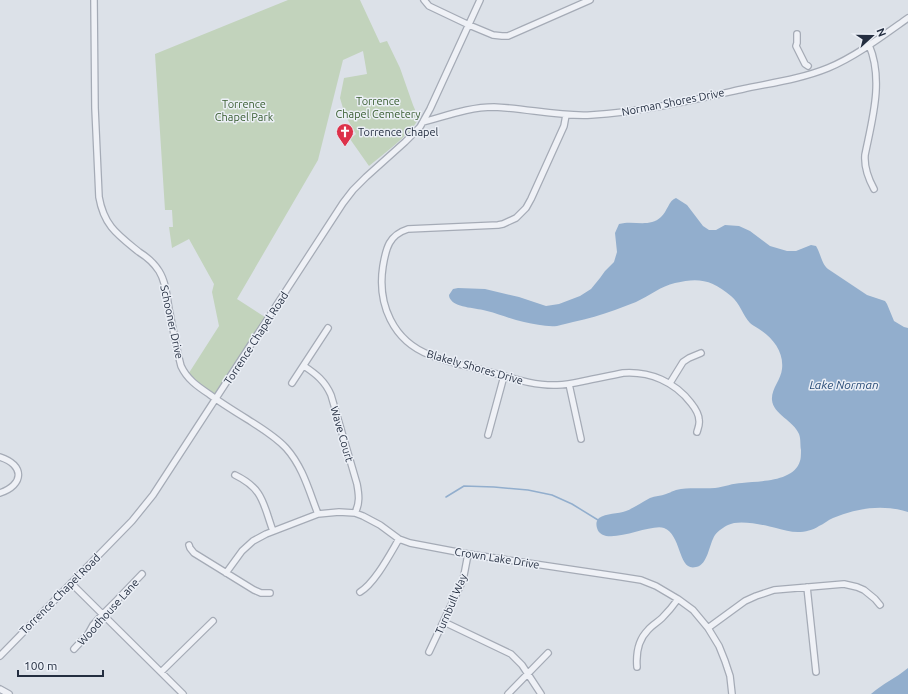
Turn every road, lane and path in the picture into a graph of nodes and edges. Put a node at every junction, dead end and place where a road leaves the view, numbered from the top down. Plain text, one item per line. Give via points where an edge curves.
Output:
1 (94, 0) edge
2 (424, 0) edge
3 (480, 0) edge
4 (590, 0) edge
5 (908, 18) edge
6 (469, 25) junction
7 (797, 34) dead end
8 (869, 45) junction
9 (812, 74) junction
10 (566, 115) junction
11 (423, 122) junction
12 (874, 189) dead end
13 (328, 328) dead end
14 (700, 353) dead end
15 (304, 366) junction
16 (504, 376) junction
17 (292, 383) dead end
18 (569, 384) junction
19 (670, 384) junction
20 (216, 399) junction
21 (698, 432) dead end
22 (488, 435) dead end
23 (581, 439) dead end
24 (0, 457) edge
25 (235, 475) dead end
26 (0, 493) edge
27 (355, 513) junction
28 (318, 514) junction
29 (274, 531) junction
30 (399, 539) junction
31 (189, 545) dead end
32 (468, 554) junction
33 (226, 573) junction
34 (142, 574) dead end
35 (71, 583) junction
36 (808, 587) junction
37 (360, 592) dead end
38 (270, 593) dead end
39 (678, 599) junction
40 (880, 605) dead end
41 (102, 615) junction
42 (213, 621) dead end
43 (444, 622) junction
44 (708, 628) junction
45 (74, 649) dead end
46 (429, 652) dead end
47 (548, 653) dead end
48 (0, 656) edge
49 (637, 667) dead end
50 (161, 672) junction
51 (816, 672) dead end
52 (528, 673) junction
53 (0, 689) edge
54 (9, 694) edge
55 (183, 694) edge
56 (508, 694) edge
57 (541, 694) edge
58 (732, 694) edge

1 - 20 street, Schooner Drive via 95,116 102,211 111,228 149,259 160,272 181,366 189,379
2 - 6 street via 429,6
3 - 6 street, Torrence Chapel Road
4 - 6 street via 508,36 493,35
5 - 8 street, Norman Shores Drive
6 - 11 street, Torrence Chapel Road
7 - 9 street via 796,46
8 - 9 street, Norman Shores Drive via 839,63
8 - 12 street via 874,62 876,93 865,161 867,176
9 - 10 street, Norman Shores Drive via 624,112 590,116
10 - 11 street, Norman Shores Drive via 482,108
10 - 16 street, Blakely Shores Drive via 564,126 532,199 520,215 498,225 408,229 391,240 384,256 383,298 391,322 402,336 430,355
11 - 20 street, Torrence Chapel Road via 353,190 343,203
13 - 15 street
14 - 19 street via 683,362
15 - 17 street
15 - 27 street, Wave Court via 322,380 331,395 357,484 359,502
16 - 18 street, Blakely Shores Drive via 545,385
16 - 22 street
18 - 19 street, Blakely Shores Drive via 631,372 653,376
18 - 23 street
19 - 21 street, Blakely Shores Drive via 683,394 696,411 699,419
20 - 28 street, Schooner Drive via 286,447 302,472
20 - 35 street, Torrence Chapel Road via 145,507
24 - 26 street via 11,461 19,473 19,479
25 - 29 street via 247,481 257,491
27 - 28 street, Crown Lake Drive
27 - 30 street, Crown Lake Drive via 374,521
28 - 29 street, Crown Lake Drive
29 - 33 street, Crown Lake Drive via 247,545
30 - 32 street, Crown Lake Drive
30 - 37 street via 371,583
31 - 33 street via 194,553
32 - 39 street, Crown Lake Drive via 641,580
32 - 43 street, Turnbull Way via 463,580
33 - 38 street via 254,590
34 - 41 street, Woodhouse Lane
35 - 41 street
35 - 48 street, Torrence Chapel Road
36 - 40 street via 837,584 857,587 871,595
36 - 44 street via 774,590 756,596
36 - 51 street
39 - 44 street, Crown Lake Drive via 693,610
39 - 49 street via 661,620 642,636 637,651
41 - 45 street, Woodhouse Lane
41 - 50 street
42 - 50 street
43 - 46 street, Turnbull Way
43 - 52 street via 511,654
44 - 58 street, Crown Lake Drive via 725,660
47 - 52 street
50 - 55 street
52 - 56 street
52 - 57 street
53 - 54 street

